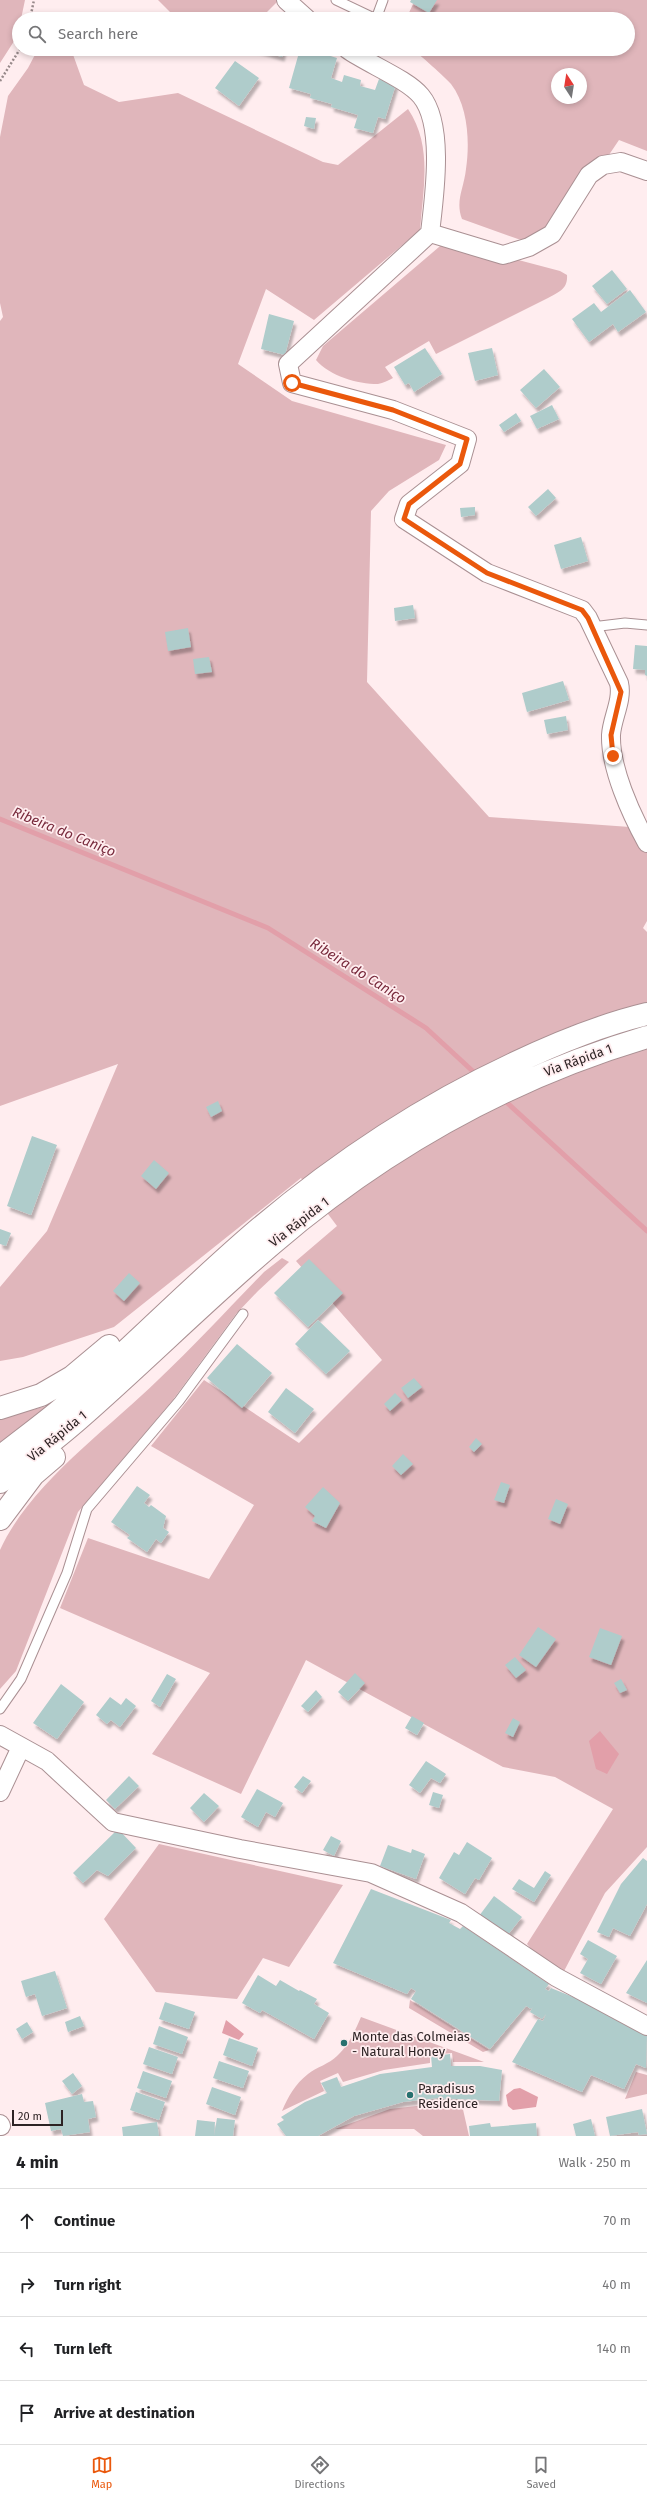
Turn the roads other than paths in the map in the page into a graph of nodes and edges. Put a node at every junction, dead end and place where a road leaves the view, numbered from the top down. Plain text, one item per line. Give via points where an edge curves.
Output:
1 (286, 0) edge
2 (336, 0) edge
3 (383, 0) edge
4 (299, 12) edge
5 (361, 12) edge
6 (379, 12) edge
7 (364, 56) edge
8 (647, 171) edge
9 (430, 233) junction
10 (647, 625) edge
11 (592, 627) junction
12 (647, 843) edge
13 (647, 1014) edge
14 (647, 1037) edge
15 (267, 1234) junction
16 (209, 1272) junction
17 (244, 1314) dead end
18 (163, 1340) junction
19 (0, 1408) edge
20 (0, 1457) edge
21 (0, 1482) edge
22 (0, 1519) edge
23 (0, 1709) edge
24 (0, 1735) edge
25 (21, 1747) junction
26 (0, 1792) edge
27 (647, 2026) edge

1 - 4 street
2 - 5 lane
3 - 6 lane
7 - 9 street via 422,97 432,118 437,168
8 - 9 street via 621,162 604,165 589,175 552,234 529,247 503,255
9 - 11 street via 288,364 292,383 393,410 467,439 460,464 409,504 404,519 487,573 582,610
10 - 11 lane via 625,623
11 - 12 street via 619,684 621,692 611,735 613,756
13 - 15 highway, Via Rápida 1 via 588,1032 535,1053 434,1103 333,1171
14 - 15 highway, Via Rápida 1 via 591,1054 497,1093 441,1124
15 - 16 highway, Via Rápida 1
15 - 18 highway, Via Rápida 1
16 - 19 highway via 164,1296 72,1377 41,1395
16 - 20 highway, Via Rápida 1 via 72,1400
17 - 23 lane via 178,1401 87,1509 67,1573 21,1680
18 - 21 highway, Via Rápida 1 via 79,1419
18 - 22 highway via 152,1371 33,1475
24 - 25 street
25 - 26 street
25 - 27 street via 47,1761 113,1822 371,1873 461,1912 556,1977

